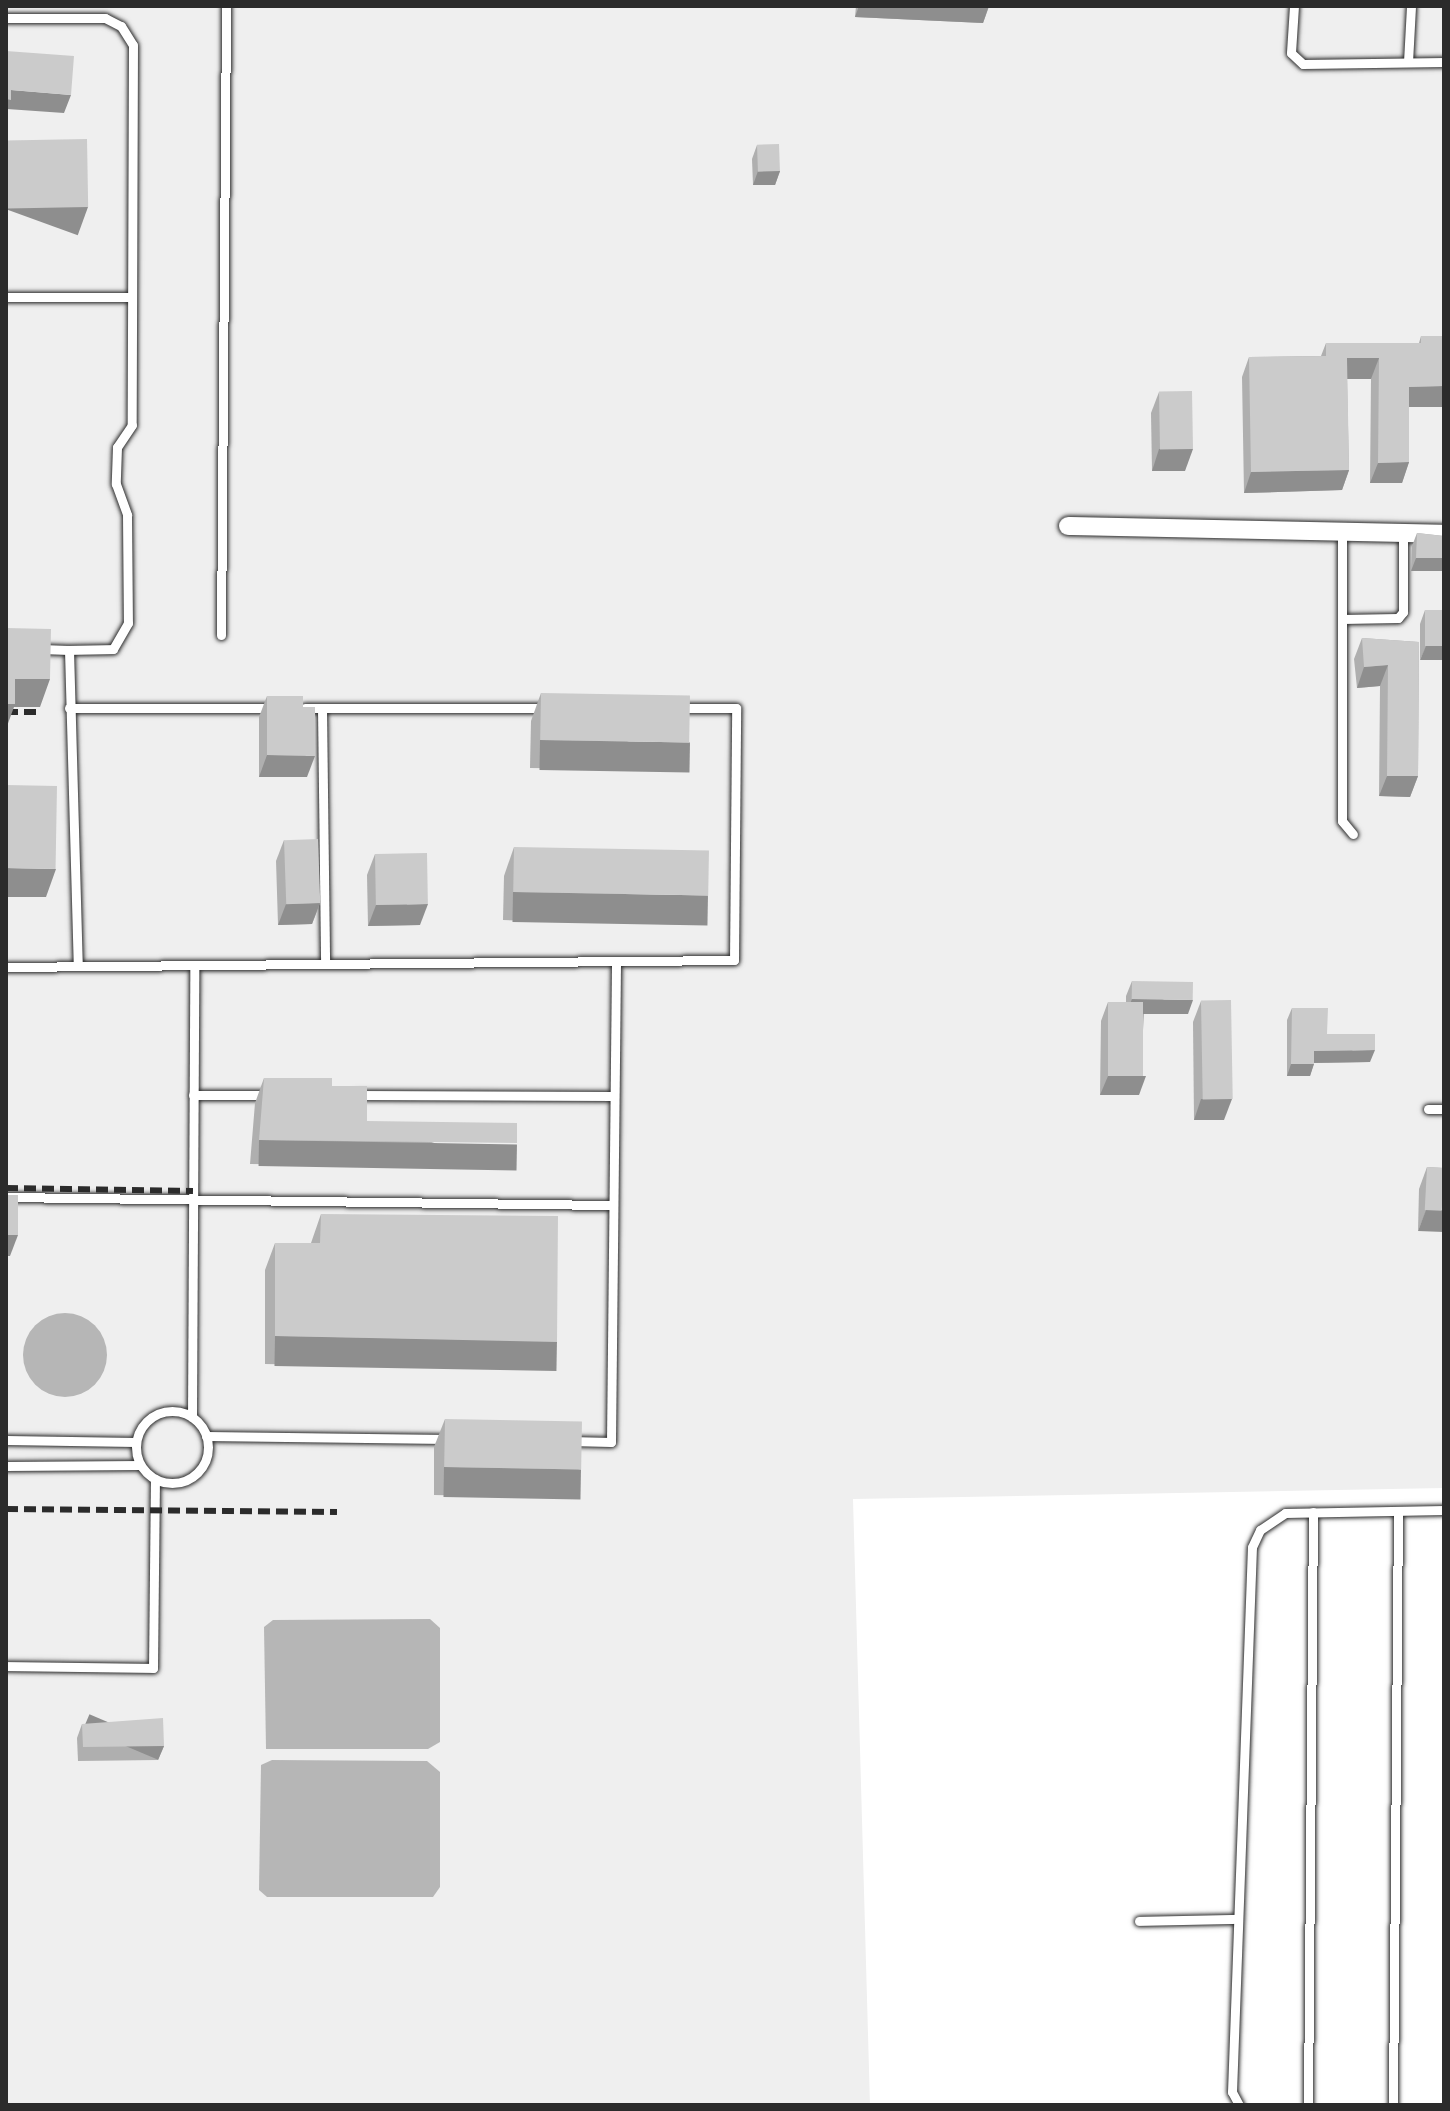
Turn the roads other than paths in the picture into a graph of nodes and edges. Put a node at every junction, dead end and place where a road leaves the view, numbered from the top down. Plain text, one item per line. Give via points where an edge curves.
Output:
1 (226, 6) edge
2 (1294, 6) edge
3 (1411, 6) edge
4 (6, 18) edge
5 (1408, 62) junction
6 (1444, 62) edge
7 (6, 297) edge
8 (132, 297) junction
9 (1068, 526) dead end
10 (1342, 531) junction
11 (1403, 533) junction
12 (1444, 534) edge
13 (1342, 619) junction
14 (221, 635) dead end
15 (22, 648) edge
16 (69, 650) junction
17 (69, 708) junction
18 (322, 708) junction
19 (561, 708) edge
20 (672, 708) edge
21 (1353, 834) dead end
22 (616, 961) junction
23 (325, 964) junction
24 (194, 965) junction
25 (78, 966) junction
26 (6, 967) edge
27 (193, 1095) junction
28 (287, 1095) edge
29 (349, 1095) edge
30 (614, 1096) junction
31 (1428, 1109) dead end
32 (1444, 1109) edge
33 (6, 1197) edge
34 (193, 1200) junction
35 (613, 1205) junction
36 (192, 1417) junction
37 (206, 1436) junction
38 (455, 1439) edge
39 (6, 1440) edge
40 (564, 1441) edge
41 (135, 1442) junction
42 (140, 1465) junction
43 (6, 1466) edge
44 (155, 1479) junction
45 (1444, 1510) edge
46 (1398, 1511) junction
47 (1313, 1512) junction
48 (6, 1666) edge
49 (1238, 1919) junction
50 (1139, 1921) dead end
51 (1239, 2105) edge
52 (1308, 2105) edge
53 (1393, 2105) edge

1 - 14 lane
2 - 5 lane via 1294,60
3 - 5 lane
4 - 8 lane via 105,18 121,26 133,45
5 - 6 lane
7 - 8 lane
8 - 16 lane via 132,425 117,447 116,484 127,515 128,623 113,649
9 - 10 street
10 - 11 street
10 - 13 lane
11 - 12 street
11 - 13 lane via 1403,612 1398,618
13 - 21 lane via 1342,821
15 - 16 lane
16 - 17 lane
17 - 18 lane
17 - 25 lane
18 - 19 lane
18 - 23 lane
20 - 22 lane via 736,708 734,960
22 - 23 lane
22 - 30 lane
23 - 24 lane
24 - 25 lane
24 - 27 lane
25 - 26 lane
27 - 28 lane
27 - 34 lane
29 - 30 lane
30 - 35 lane
31 - 32 lane
33 - 34 lane
34 - 35 lane
34 - 36 lane
35 - 40 lane via 611,1442
36 - 37 lane
36 - 41 lane via 181,1412 157,1414
37 - 38 lane
37 - 44 lane via 206,1459 192,1478 169,1484
39 - 41 lane
41 - 42 lane
42 - 43 lane
42 - 44 lane
44 - 48 lane via 153,1668
45 - 46 lane
46 - 47 lane
46 - 53 lane
47 - 49 lane via 1274,1519 1260,1530 1252,1547
47 - 52 lane
49 - 50 lane
49 - 51 lane via 1232,2092

